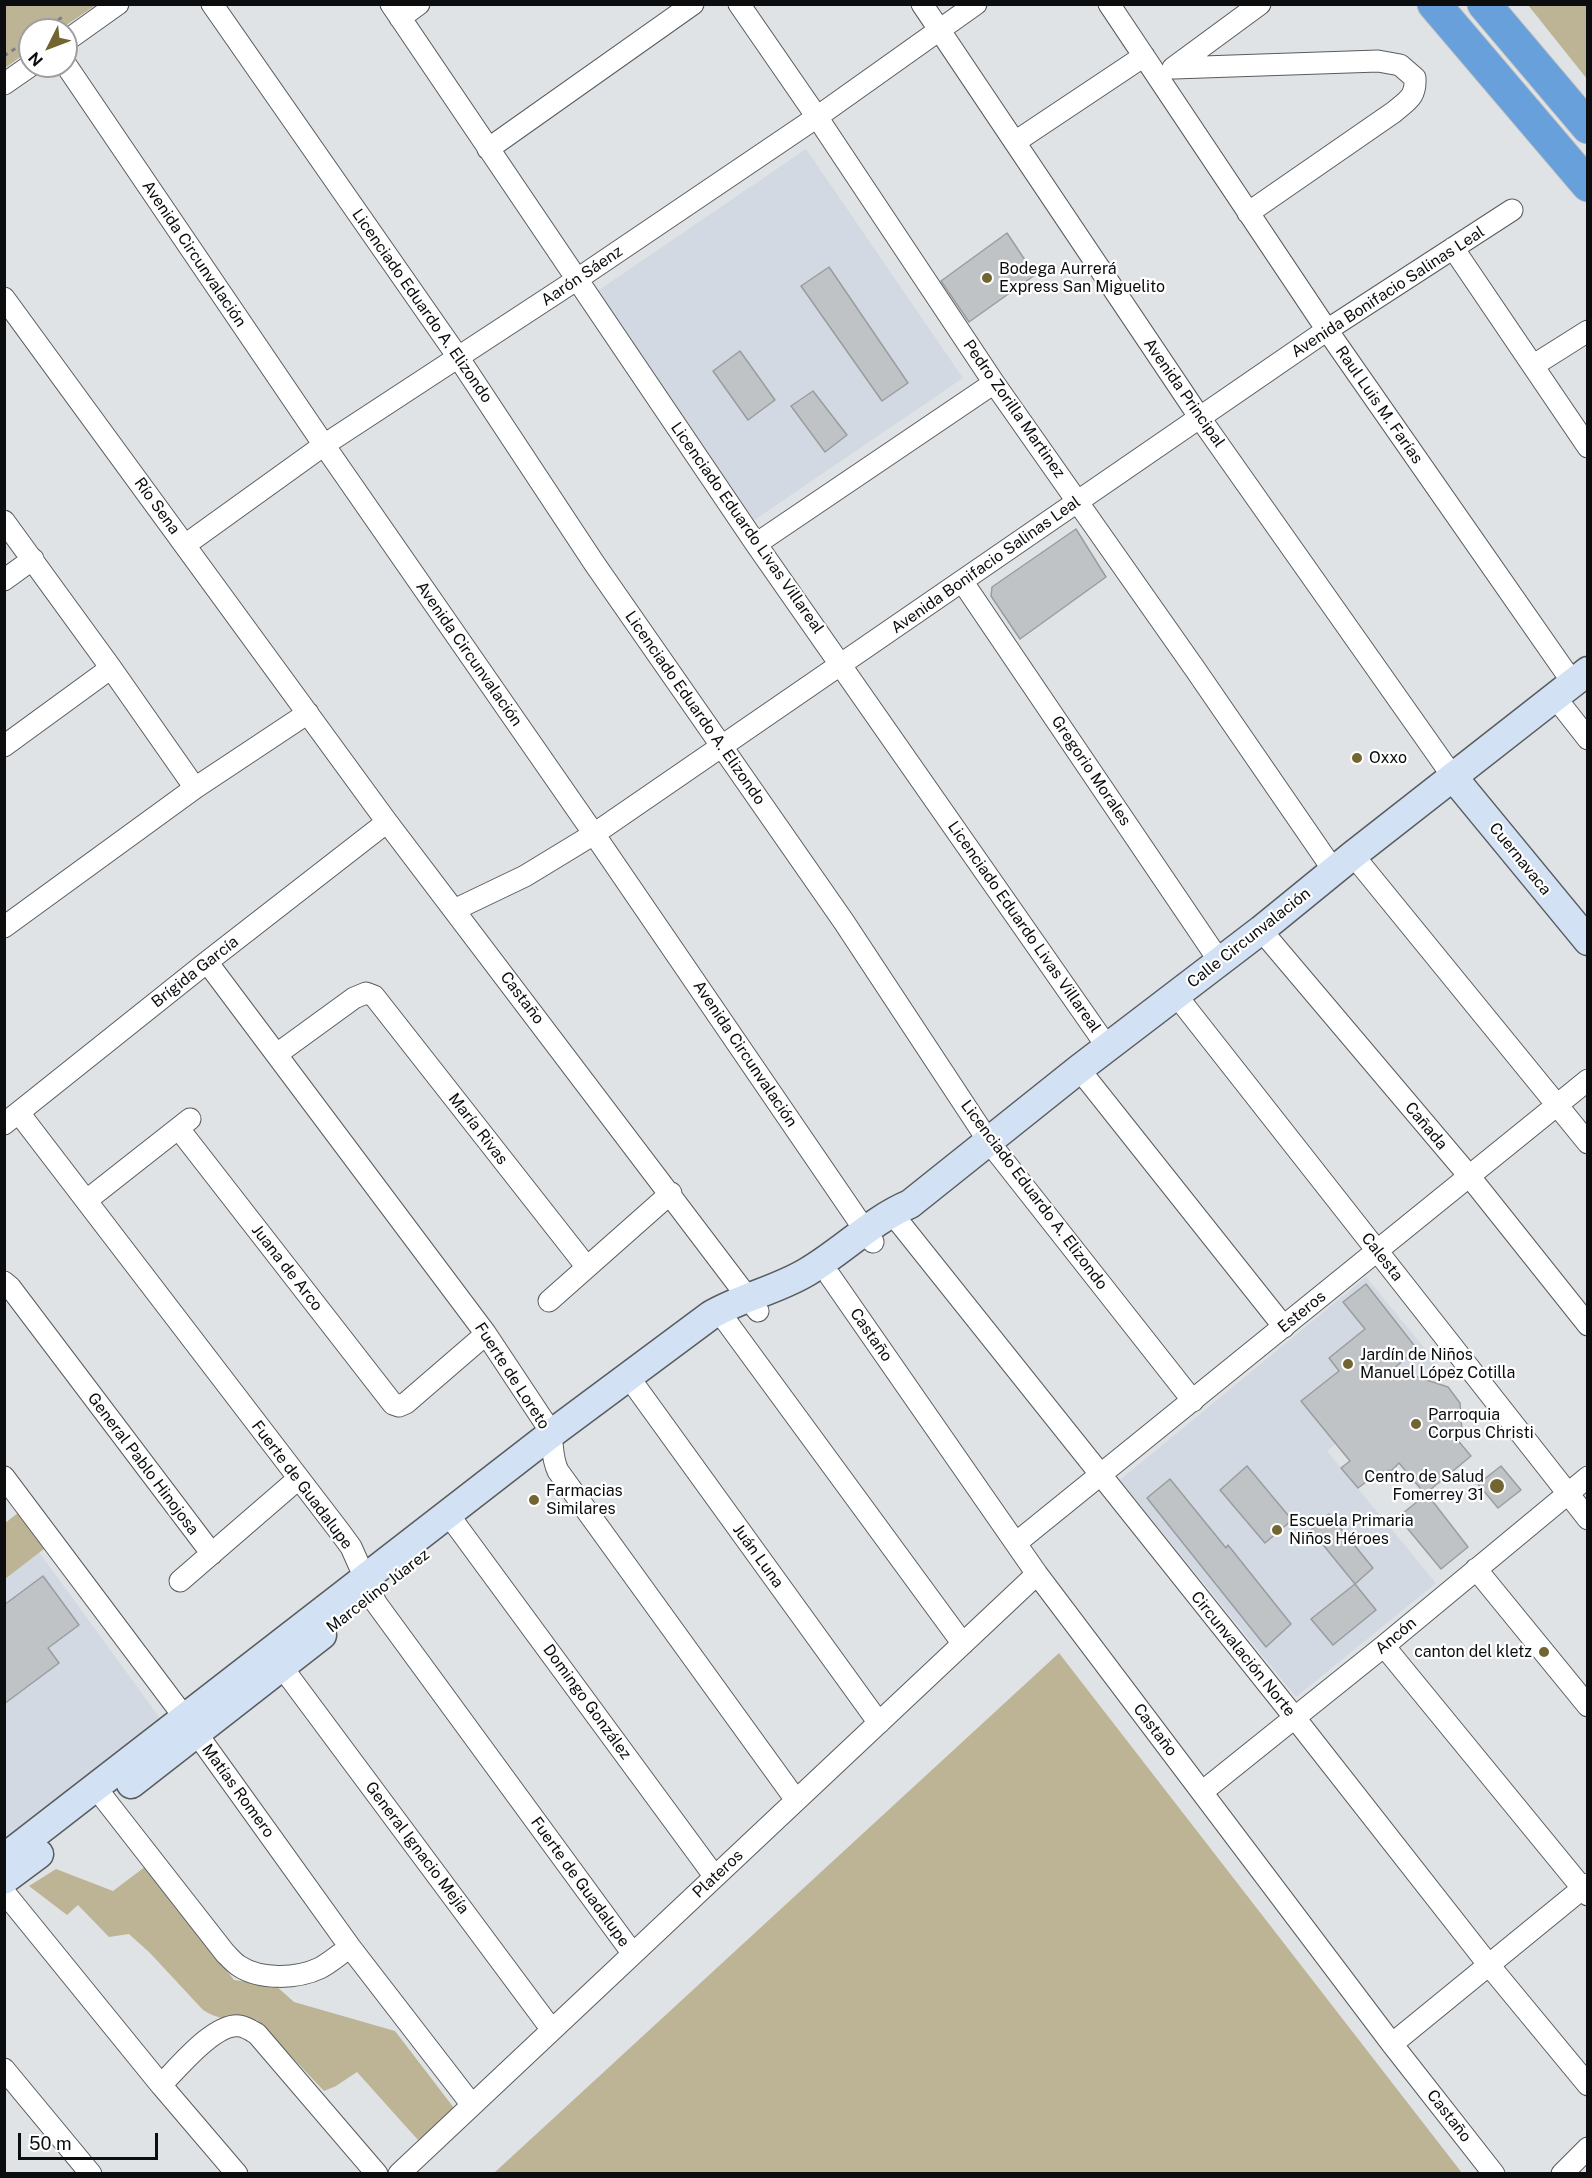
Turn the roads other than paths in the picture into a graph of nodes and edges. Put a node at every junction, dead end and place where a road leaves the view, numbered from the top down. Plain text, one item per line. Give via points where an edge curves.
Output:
1 (118, 4) edge
2 (212, 4) edge
3 (419, 4) edge
4 (693, 4) edge
5 (739, 4) edge
6 (922, 4) edge
7 (976, 4) edge
8 (1109, 4) edge
9 (1260, 4) edge
10 (1434, 4) edge
11 (1484, 4) edge
12 (395, 11) edge
13 (940, 31) junction
14 (78, 32) edge
15 (1144, 56) junction
16 (1166, 73) junction
17 (18, 74) edge
18 (75, 78) edge
19 (4, 84) edge
20 (817, 117) junction
21 (1587, 127) edge
22 (1015, 142) junction
23 (488, 149) junction
24 (1587, 185) edge
25 (1512, 210) dead end
26 (1248, 213) junction
27 (1453, 248) junction
28 (576, 280) junction
29 (4, 298) edge
30 (1327, 330) junction
31 (1587, 332) edge
32 (458, 357) junction
33 (1534, 365) junction
34 (994, 383) junction
35 (1200, 418) junction
36 (324, 445) junction
37 (1587, 447) edge
38 (1078, 501) junction
39 (4, 520) edge
40 (756, 544) junction
41 (185, 545) junction
42 (33, 559) junction
43 (4, 580) edge
44 (962, 581) junction
45 (842, 664) junction
46 (111, 668) junction
47 (1572, 684) edge
48 (308, 713) junction
49 (1587, 739) edge
50 (4, 746) edge
51 (722, 748) junction
52 (1453, 777) junction
53 (195, 788) junction
54 (387, 822) junction
55 (594, 834) junction
56 (1343, 863) junction
57 (454, 910) junction
58 (4, 927) edge
59 (1261, 930) junction
60 (1587, 941) edge
61 (207, 962) junction
62 (1220, 962) junction
63 (1176, 995) junction
64 (1108, 1048) junction
65 (277, 1054) junction
66 (1079, 1069) junction
67 (1587, 1080) edge
68 (1556, 1105) junction
69 (12, 1118) edge
70 (990, 1142) junction
71 (1587, 1143) edge
72 (1470, 1177) junction
73 (671, 1193) junction
74 (87, 1200) junction
75 (900, 1213) junction
76 (869, 1236) junction
77 (1378, 1251) junction
78 (586, 1266) junction
79 (830, 1276) junction
80 (4, 1282) edge
81 (549, 1301) dead end
82 (753, 1304) junction
83 (724, 1318) junction
84 (1587, 1324) edge
85 (1284, 1327) junction
86 (486, 1334) junction
87 (633, 1383) junction
88 (1193, 1401) junction
89 (551, 1444) junction
90 (1100, 1475) junction
91 (4, 1477) edge
92 (1587, 1477) edge
93 (298, 1479) junction
94 (1568, 1494) junction
95 (1587, 1519) edge
96 (454, 1521) junction
97 (1016, 1543) junction
98 (212, 1554) junction
99 (1476, 1569) junction
100 (1037, 1574) junction
101 (180, 1581) dead end
102 (368, 1587) junction
103 (963, 1644) junction
104 (1384, 1646) junction
105 (276, 1659) junction
106 (1587, 1706) edge
107 (1295, 1718) junction
108 (879, 1723) junction
109 (190, 1726) junction
110 (1202, 1792) junction
111 (101, 1795) junction
112 (796, 1800) junction
113 (4, 1858) edge
114 (715, 1877) junction
115 (4, 1880) edge
116 (1586, 1889) edge
117 (4, 1892) edge
118 (350, 1947) junction
119 (633, 1954) junction
120 (1488, 1964) junction
121 (552, 2030) junction
122 (1392, 2044) junction
123 (4, 2069) edge
124 (161, 2085) junction
125 (1587, 2085) edge
126 (472, 2105) junction
127 (1587, 2148) edge
128 (91, 2174) edge
129 (237, 2174) edge
130 (378, 2174) edge
131 (399, 2174) edge
132 (1494, 2174) edge
133 (1562, 2174) edge

1 - 14 street
2 - 32 street, Licenciado Eduardo A. Elizondo
3 - 12 street
4 - 23 street
5 - 20 street, Pedro Zorilla Martinez
6 - 13 street, Avenida Principal
7 - 13 street, Aarón Sáenz
8 - 15 street, Raul Luis M. Farías
9 - 16 street
10 - 24 highway
11 - 21 highway
12 - 23 street, Licenciado Eduardo Livas Villareal
13 - 20 street, Aarón Sáenz
13 - 22 street, Avenida Principal
15 - 16 street, Raul Luis M. Farías
15 - 22 street
16 - 26 street, Raul Luis M. Farías
16 - 26 street via 1378,61 1400,65 1415,78 1416,88 1411,97 1394,112
17 - 19 street
18 - 36 street, Avenida Circunvalación
20 - 28 street, Aarón Sáenz
20 - 34 street, Pedro Zorilla Martinez
22 - 35 street, Avenida Principal
23 - 28 street, Licenciado Eduardo Livas Villareal
25 - 27 street, Avenida Bonifacio Salinas Leal
26 - 30 street, Raul Luis M. Farías
27 - 30 street, Avenida Bonifacio Salinas Leal
27 - 33 street
28 - 32 street, Aarón Sáenz
28 - 40 street, Licenciado Eduardo Livas Villareal
29 - 41 street, Río Sena
30 - 35 street, Avenida Bonifacio Salinas Leal
30 - 47 street, Raul Luis M. Farías
31 - 33 street
32 - 36 street, Aarón Sáenz
32 - 51 street, Licenciado Eduardo A. Elizondo
33 - 37 street
34 - 38 street, Pedro Zorilla Martinez
34 - 40 street
35 - 38 street, Avenida Bonifacio Salinas Leal
35 - 52 street, Avenida Principal
36 - 41 street, Aarón Sáenz
36 - 55 street, Avenida Circunvalación
38 - 44 street, Avenida Bonifacio Salinas Leal
38 - 56 street, Pedro Zorilla Martinez
39 - 42 street
40 - 45 street, Licenciado Eduardo Livas Villareal
41 - 48 street, Río Sena
42 - 43 street
42 - 46 street
44 - 45 street, Avenida Bonifacio Salinas Leal
44 - 62 street, Gregorio Morales
45 - 51 street, Avenida Bonifacio Salinas Leal
45 - 64 street, Licenciado Eduardo Livas Villareal
46 - 50 street
46 - 53 street
47 - 49 street, Raul Luis M. Farías
47 - 52 street, Calle Circunvalación
48 - 53 street
48 - 54 street, Castaño
51 - 55 street, Avenida Bonifacio Salinas Leal
51 - 70 street, Licenciado Eduardo A. Elizondo via 844,922
52 - 56 street, Calle Circunvalación
52 - 60 street, Cuernavaca
53 - 58 street
54 - 57 street, Castaño
54 - 61 street, Brígida García
55 - 57 street, Avenida Bonifacio Salinas Leal via 525,876
55 - 76 street, Avenida Circunvalación
56 - 59 street, Calle Circunvalación
56 - 68 street, Pedro Zorilla Martinez
57 - 73 street, Castaño
59 - 62 street, Calle Circunvalación
59 - 72 street, Cañada
61 - 65 street, Fuerte de Loreto
61 - 69 street, Brígida García
62 - 63 street, Calle Circunvalación
63 - 64 street, Calle Circunvalación
63 - 77 street, Calesta
64 - 66 street, Calle Circunvalación
65 - 78 street, María Rivas via 354,998 366,993 374,996
65 - 86 street, Fuerte de Loreto
66 - 70 street, Calle Circunvalación
66 - 85 street
67 - 68 street, Esteros
68 - 71 street, Pedro Zorilla Martinez
68 - 72 street, Esteros
69 - 74 street, Fuerte de Guadalupe
70 - 75 street, Calle Circunvalación
70 - 88 street, Licenciado Eduardo A. Elizondo
72 - 77 street, Esteros
72 - 84 street, Cañada
73 - 78 street
73 - 82 street, Castaño
74 - 86 street, Juana de Arco via 184,1124 393,1404 406,1403
74 - 93 street, Fuerte de Guadalupe
75 - 76 street, Calle Circunvalación
75 - 90 street, Circunvalación Norte
76 - 79 street, Calle Circunvalación
76 - 82 street, Calle Circunvalación
77 - 85 street, Esteros
77 - 94 street, Calesta
78 - 81 street
79 - 82 street, Calle Circunvalación via 803,1292
79 - 97 street, Castaño
80 - 98 street, General Pablo Hinojosa
82 - 83 street, Marcelino Júarez
83 - 87 street, Marcelino Júarez via 692,1348
83 - 103 street
85 - 88 street, Esteros
86 - 89 street, Fuerte de Loreto via 543,1418
87 - 89 street, Marcelino Júarez
87 - 108 street, Juán Luna
88 - 90 street, Esteros
89 - 96 street, Marcelino Júarez
89 - 112 street, Fuerte de Loreto via 554,1463 564,1480
90 - 97 street, Esteros
90 - 107 street, Circunvalación Norte
91 - 109 street, Matías Romero
92 - 94 street, Ancón
93 - 98 street
93 - 102 street, Fuerte de Guadalupe via 351,1547
94 - 95 street, Calesta
94 - 99 street, Ancón
96 - 102 street, Marcelino Júarez
96 - 114 street, Domingo González
97 - 100 street, Castaño
98 - 101 street
99 - 104 street, Ancón
99 - 106 street
100 - 103 street, Plateros
100 - 110 street, Castaño
102 - 105 street, Marcelino Júarez
102 - 119 street, Fuerte de Guadalupe
103 - 108 street, Plateros
104 - 107 street, Ancón
104 - 116 street
105 - 109 street, Marcelino Júarez
105 - 121 street, General Ignacio Mejía
107 - 110 street, Ancón
107 - 120 street, Circunvalación Norte
108 - 112 street, Plateros
109 - 111 street, Marcelino Júarez
109 - 118 street, Matías Romero
110 - 122 street, Castaño
111 - 113 street, Marcelino Júarez
111 - 115 street, Marcelino Júarez
111 - 118 street via 238,1966 266,1976 307,1973
112 - 114 street, Plateros
114 - 119 street, Plateros
116 - 120 street
117 - 124 street
118 - 126 street, Matías Romero
119 - 121 street, Plateros
120 - 122 street
120 - 125 street, Circunvalación Norte
121 - 126 street, Plateros
122 - 132 street, Castaño
123 - 128 street
124 - 129 street
124 - 130 street via 209,2038 240,2026 257,2034
126 - 131 street, Plateros
127 - 133 street

